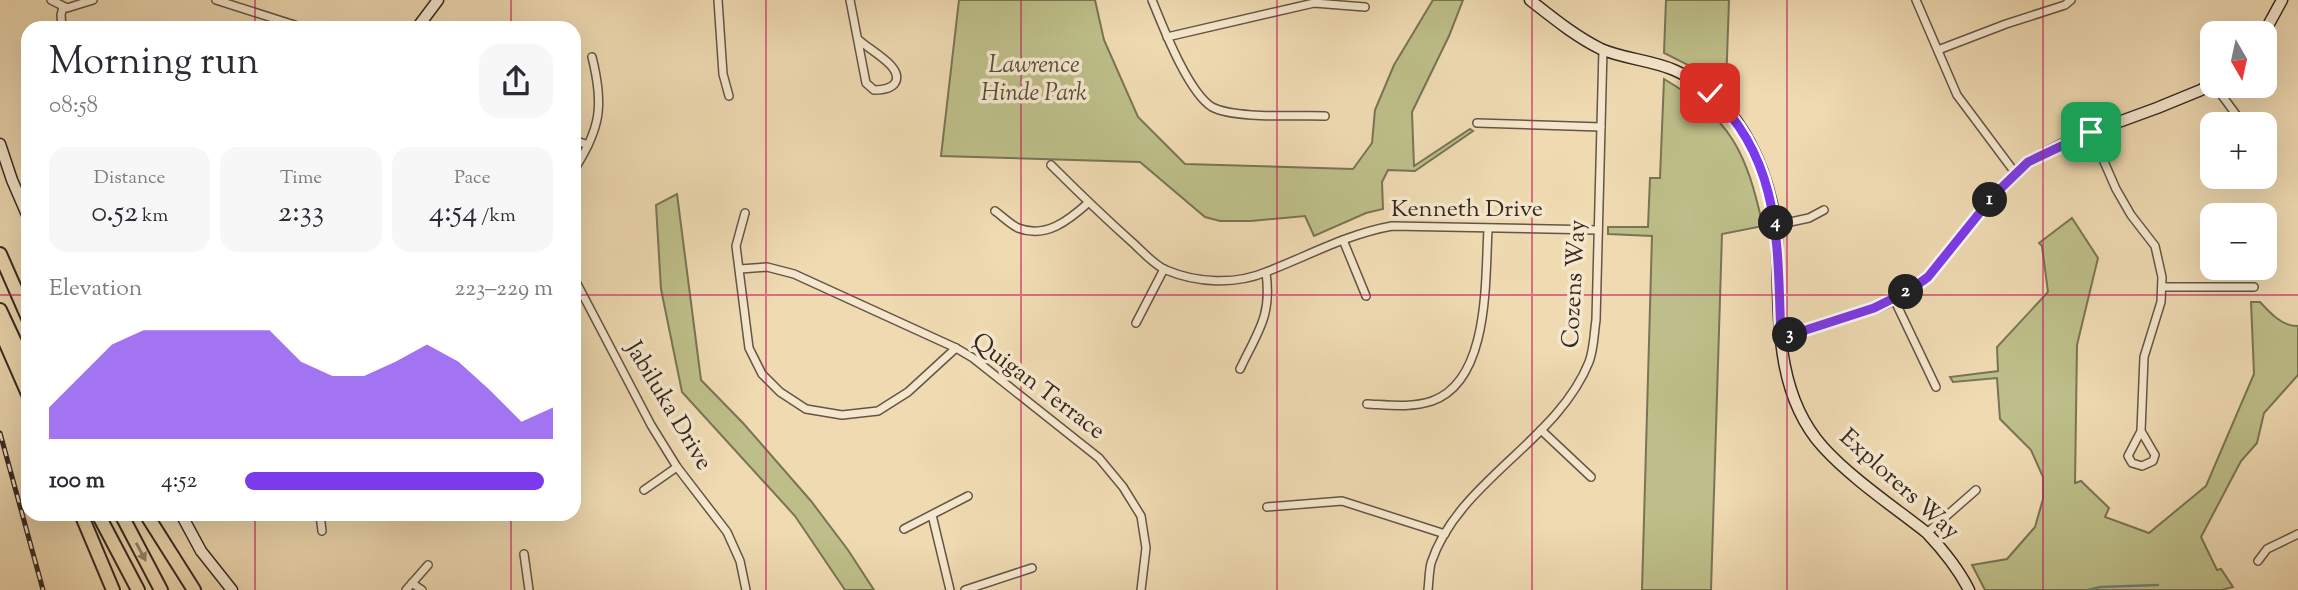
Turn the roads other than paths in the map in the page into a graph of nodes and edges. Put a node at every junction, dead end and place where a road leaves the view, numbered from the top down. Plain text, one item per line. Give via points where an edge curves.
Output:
1 (51, 0) edge
2 (93, 0) edge
3 (216, 0) edge
4 (438, 0) edge
5 (718, 0) edge
6 (850, 0) edge
7 (1152, 0) edge
8 (1916, 0) edge
9 (2071, 0) edge
10 (2283, 0) edge
11 (1536, 2) edge
12 (63, 7) junction
13 (1365, 7) dead end
14 (61, 21) edge
15 (282, 21) edge
16 (422, 21) edge
17 (2271, 21) edge
18 (1167, 37) junction
19 (858, 39) junction
20 (1602, 49) junction
21 (1938, 50) junction
22 (593, 57) dead end
23 (2200, 90) edge
24 (729, 96) dead end
25 (2223, 98) edge
26 (2234, 112) edge
27 (1325, 116) dead end
28 (1477, 123) dead end
29 (1601, 127) junction
30 (2091, 132) junction
31 (581, 142) edge
32 (0, 144) edge
33 (588, 145) junction
34 (581, 158) edge
35 (1051, 165) dead end
36 (2016, 174) junction
37 (21, 201) edge
38 (1088, 203) junction
39 (1824, 210) dead end
40 (995, 211) dead end
41 (745, 213) dead end
42 (1776, 225) junction
43 (1488, 230) junction
44 (1598, 230) junction
45 (1343, 240) junction
46 (0, 254) edge
47 (740, 269) junction
48 (1164, 269) junction
49 (1266, 273) junction
50 (2163, 287) junction
51 (2255, 287) dead end
52 (581, 291) edge
53 (1366, 296) dead end
54 (1894, 299) junction
55 (21, 302) edge
56 (0, 310) edge
57 (1136, 323) dead end
58 (0, 330) edge
59 (1781, 338) junction
60 (956, 348) junction
61 (21, 355) edge
62 (1240, 369) dead end
63 (21, 378) edge
64 (1936, 387) dead end
65 (1367, 404) dead end
66 (1541, 430) junction
67 (2141, 431) junction
68 (677, 467) junction
69 (1591, 478) dead end
70 (644, 490) dead end
71 (1976, 490) dead end
72 (968, 496) dead end
73 (1267, 508) dead end
74 (932, 515) junction
75 (84, 521) edge
76 (102, 521) edge
77 (125, 521) edge
78 (150, 521) edge
79 (185, 521) edge
80 (321, 521) edge
81 (904, 529) dead end
82 (322, 531) dead end
83 (1927, 533) junction
84 (1444, 534) junction
85 (2298, 534) edge
86 (524, 554) dead end
87 (2258, 561) dead end
88 (428, 565) dead end
89 (1032, 568) dead end
90 (412, 583) junction
91 (113, 590) edge
92 (138, 590) edge
93 (161, 590) edge
94 (194, 590) edge
95 (232, 590) edge
96 (406, 590) edge
97 (422, 590) edge
98 (529, 590) edge
99 (746, 590) edge
100 (950, 590) edge
101 (965, 590) edge
102 (1141, 590) edge
103 (1428, 590) edge
104 (1969, 590) edge

1 - 12 street
2 - 12 street
3 - 15 street
4 - 16 street
5 - 24 street
6 - 19 street
7 - 18 street
8 - 21 street
9 - 21 street
10 - 17 street
11 - 20 street, Explorers Way via 1571,32
12 - 14 street
13 - 18 street via 1314,4
18 - 27 street via 1200,96 1213,107 1231,113
19 - 19 street via 866,83 874,90 889,88 896,78 892,65
20 - 29 street, Cozens Way
20 - 42 street, Explorers Way via 1673,70 1723,104 1758,159
21 - 36 street via 1957,95
22 - 33 street via 600,114
23 - 30 street
25 - 26 street
28 - 29 street
29 - 44 street, Cozens Way
30 - 36 street via 2028,162
30 - 50 street via 2116,189 2155,246
31 - 33 street
32 - 37 street
33 - 34 street
35 - 38 street, Kenneth Drive
36 - 54 street via 1928,277
38 - 40 street via 1056,227 1038,230 1018,228
38 - 48 street, Kenneth Drive
39 - 42 street
41 - 47 street via 736,246
42 - 59 street, Explorers Way
43 - 44 street, Kenneth Drive
43 - 45 street, Kenneth Drive via 1392,226
43 - 65 street via 1479,341 1469,366 1434,400 1412,405
44 - 66 street, Cozens Way via 1597,320 1590,360 1575,389
45 - 49 street, Kenneth Drive
45 - 53 street
46 - 55 highway
47 - 60 street, Quigan Terrace via 767,267 794,274
47 - 60 street via 749,348 762,374 806,409 842,415 878,411 908,393
48 - 49 street, Kenneth Drive via 1211,281
48 - 57 street
49 - 62 street via 1266,313
50 - 51 street
50 - 67 street via 2144,358
52 - 68 street, Jabiluka Drive
54 - 59 street
54 - 64 street
56 - 61 highway
58 - 63 highway
59 - 83 street, Explorers Way via 1794,399 1818,441
60 - 102 street, Quigan Terrace via 1099,458 1123,487 1141,516 1146,548
66 - 69 street
66 - 84 street, Cozens Way via 1454,518
67 - 67 street via 2155,455 2142,466 2128,456
68 - 70 street
68 - 99 street, Jabiluka Drive via 727,531
71 - 83 street
72 - 74 street
73 - 84 street via 1342,501
74 - 81 street
74 - 100 street
75 - 91 highway
76 - 92 highway
77 -> 93 highway
78 - 94 highway
79 - 95 street via 201,551
80 - 82 street
83 - 104 street, Explorers Way
84 - 103 street, Cozens Way via 1430,566
85 - 87 street via 2267,549
86 - 98 street
88 - 90 street
89 - 101 street
90 - 96 street
90 - 97 street

